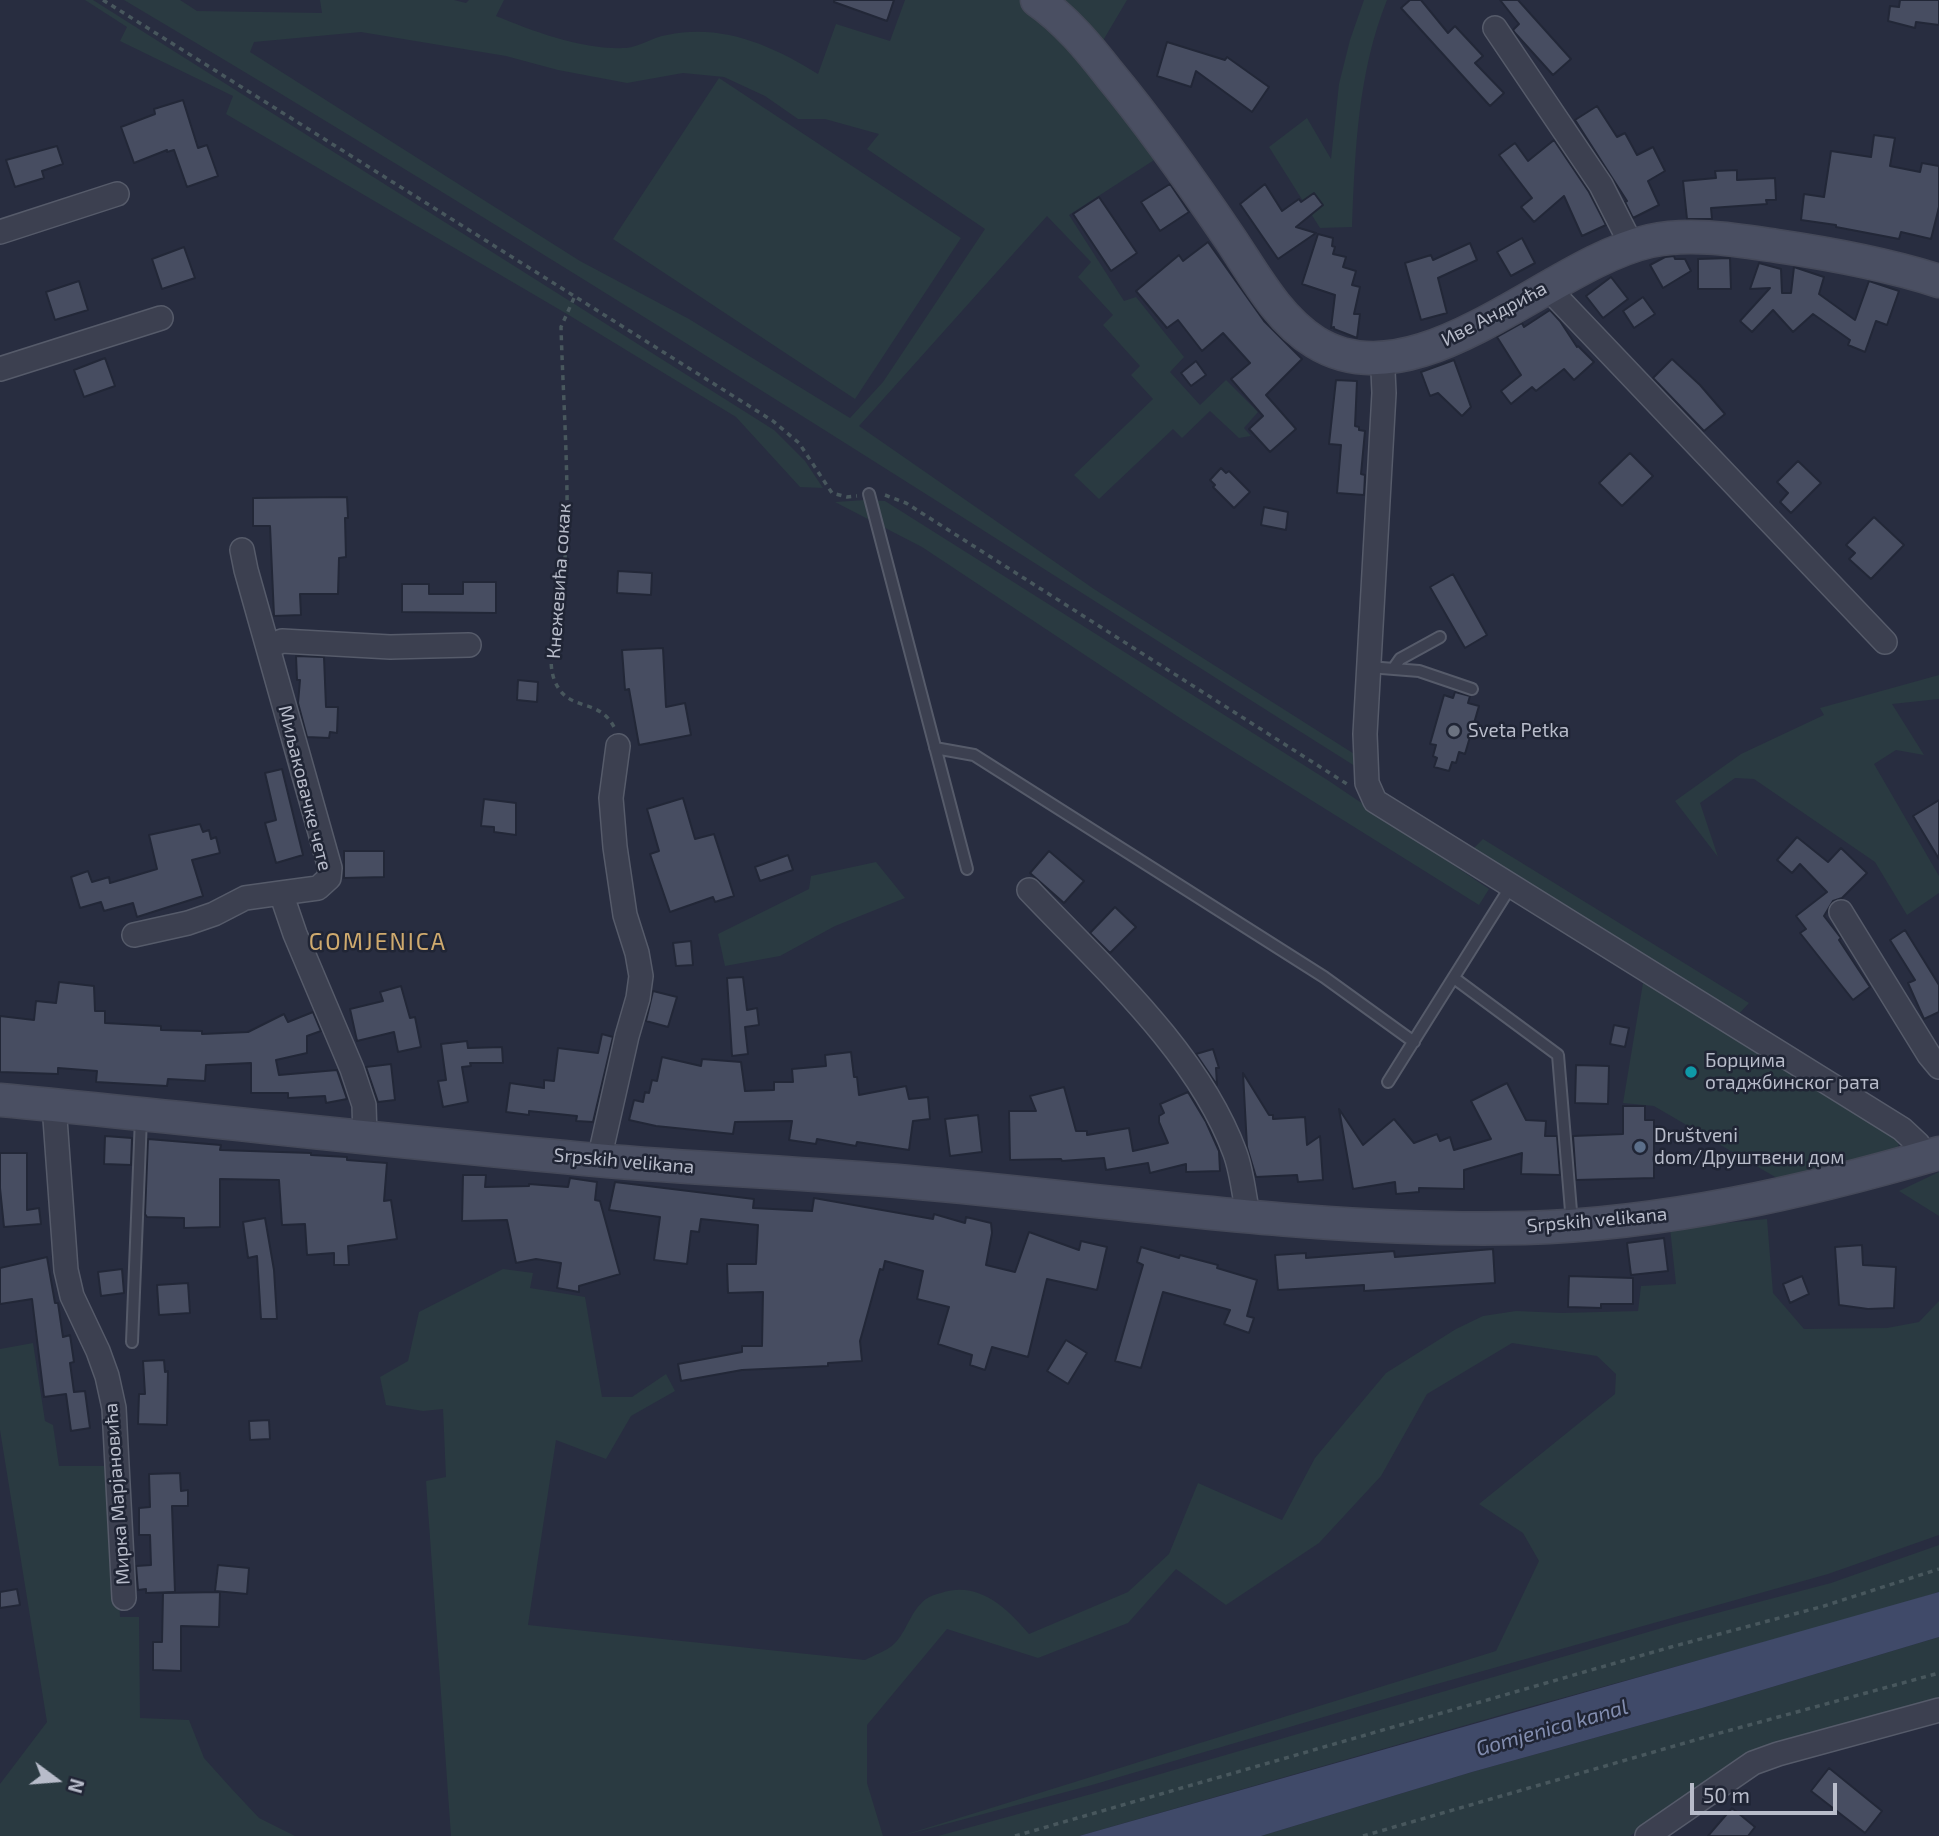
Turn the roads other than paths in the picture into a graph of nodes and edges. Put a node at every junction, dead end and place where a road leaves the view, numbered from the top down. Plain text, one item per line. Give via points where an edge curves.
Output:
1 (1037, 0) edge
2 (1495, 28) dead end
3 (117, 194) dead end
4 (0, 232) edge
5 (1632, 246) junction
6 (1939, 281) edge
7 (1547, 287) junction
8 (161, 318) dead end
9 (1377, 359) junction
10 (0, 369) edge
11 (869, 494) road end
12 (242, 550) dead end
13 (1440, 636) dead end
14 (1885, 642) dead end
15 (469, 645) dead end
16 (268, 647) junction
17 (1369, 667) junction
18 (1393, 669) junction
19 (1472, 689) dead end
20 (618, 746) road end
21 (935, 748) junction
22 (967, 869) dead end
23 (1511, 886) junction
24 (1029, 890) dead end
25 (281, 893) junction
26 (1841, 912) dead end
27 (134, 935) dead end
28 (1454, 978) junction
29 (1414, 1042) junction
30 (1939, 1067) edge
31 (1388, 1082) dead end
32 (0, 1100) edge
33 (54, 1105) junction
34 (141, 1115) junction
35 (365, 1136) junction
36 (1932, 1155) edge
37 (599, 1160) junction
38 (1248, 1216) junction
39 (1572, 1224) junction
40 (132, 1342) dead end
41 (124, 1598) dead end
42 (1939, 1710) edge
43 (1647, 1836) edge

1 - 9 main road, Иве Андрића via 1063,21 1125,93 1284,315 1330,350
2 - 5 street via 1601,185
3 - 4 street
5 - 6 main road, Иве Андрића via 1671,237 1727,239 1850,257
5 - 7 main road, Иве Андрића
7 - 9 main road, Иве Андрића via 1443,344
7 - 14 street
8 - 10 street
9 - 17 street via 1384,393
11 - 21 lane
12 - 16 street, Миљаковачке чете
13 - 18 lane via 1400,659
15 - 16 street via 282,641
16 - 25 street, Миљаковачке чете via 330,873 318,888
17 - 18 lane
17 - 23 street via 1367,783 1375,801
18 - 19 lane via 1419,671
20 - 37 street via 611,798 615,847 625,915 641,976
21 - 22 lane
21 - 29 lane via 974,755 1324,977
23 - 28 lane
23 - 36 street via 1902,1129
24 - 38 street via 1152,1021 1206,1091 1236,1154
25 - 27 street, Миљаковачке чете via 245,898 188,923
25 - 35 street via 352,1069 364,1105
26 - 30 street
28 - 29 lane
28 - 39 lane via 1558,1055
29 - 31 lane
32 - 33 main road, Srpskih velikana
33 - 34 main road, Srpskih velikana
33 - 41 street, Мирка Марјановића via 66,1270 72,1296 103,1363 114,1408
34 - 35 main road, Srpskih velikana
34 - 40 lane
35 - 37 main road, Srpskih velikana
36 - 39 main road, Srpskih velikana via 1714,1208
37 - 38 main road, Srpskih velikana via 907,1182
38 - 39 main road, Srpskih velikana via 1433,1228
42 - 43 street via 1753,1763

